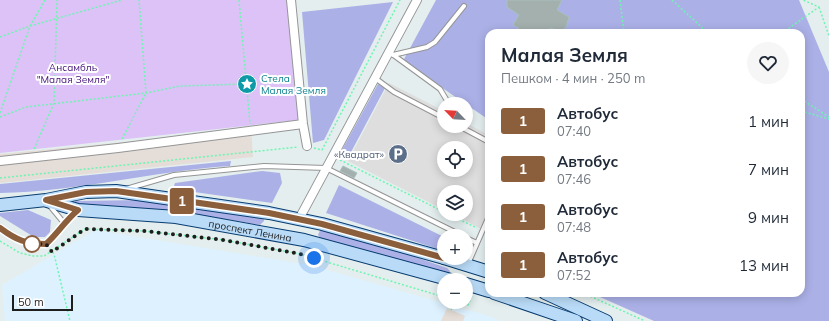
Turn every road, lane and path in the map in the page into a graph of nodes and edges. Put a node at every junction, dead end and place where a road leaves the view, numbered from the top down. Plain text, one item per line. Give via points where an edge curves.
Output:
1 (45, 0) edge
2 (57, 0) edge
3 (122, 0) edge
4 (140, 0) edge
5 (239, 0) edge
6 (292, 0) edge
7 (417, 0) edge
8 (620, 0) edge
9 (672, 0) edge
10 (803, 0) edge
11 (464, 6) dead end
12 (819, 8) junction
13 (58, 18) junction
14 (30, 26) junction
15 (624, 29) edge
16 (704, 29) edge
17 (788, 29) edge
18 (829, 36) edge
19 (0, 37) edge
20 (391, 53) junction
21 (375, 78) junction
22 (247, 84) junction
23 (146, 93) junction
24 (445, 97) edge
25 (805, 102) edge
26 (54, 103) junction
27 (805, 112) edge
28 (0, 113) edge
29 (437, 114) edge
30 (0, 117) edge
31 (829, 118) edge
32 (303, 124) junction
33 (251, 130) junction
34 (472, 133) edge
35 (485, 140) edge
36 (307, 146) dead end
37 (118, 148) junction
38 (322, 150) dead end
39 (332, 155) junction
40 (30, 158) junction
41 (0, 161) edge
42 (326, 168) junction
43 (116, 191) junction
44 (46, 200) junction
45 (0, 205) edge
46 (437, 208) edge
47 (78, 210) junction
48 (269, 213) junction
49 (299, 219) junction
50 (462, 221) edge
51 (64, 223) junction
52 (322, 224) junction
53 (0, 228) edge
54 (485, 228) edge
55 (449, 229) edge
56 (482, 231) junction
57 (264, 233) junction
58 (278, 235) junction
59 (304, 240) junction
60 (0, 241) edge
61 (473, 241) edge
62 (477, 243) junction
63 (46, 244) junction
64 (318, 244) junction
65 (52, 252) junction
66 (473, 253) edge
67 (437, 256) edge
68 (468, 265) edge
69 (485, 271) edge
70 (437, 276) edge
71 (473, 288) edge
72 (485, 290) edge
73 (437, 295) edge
74 (506, 297) edge
75 (554, 297) edge
76 (592, 297) edge
77 (70, 321) edge
78 (576, 321) edge
79 (606, 321) edge
80 (645, 321) edge

1 - 14 path
2 - 13 path
3 - 13 path
4 - 23 path
5 - 22 path
6 - 32 street
7 - 20 street
8 - 15 path
9 - 16 path
10 - 12 path
11 - 20 lane via 435,42 427,47
12 - 17 path
12 - 18 path
13 - 14 path
13 - 26 path
14 - 19 path
14 - 28 path
20 - 21 street
20 - 24 lane via 440,89
21 - 29 lane via 394,92
21 - 39 street
22 - 23 path via 180,86
22 - 33 path
23 - 26 path
23 - 37 path
25 - 31 path
26 - 30 path via 26,107
26 - 40 path
27 - 31 path
32 - 33 street
32 - 36 street
33 - 37 street
34 - 35 lane
37 - 40 street
38 - 39 path
39 - 42 street
39 - 46 path
40 - 41 street
42 - 43 lane, проспект Ленина via 264,166 174,175
42 - 49 street
42 - 55 lane
43 - 44 street, проспект Ленина via 86,192
43 - 48 street, проспект Ленина
44 - 45 street, проспект Ленина
44 - 47 street, проспект Ленина
44 - 51 lane
47 - 51 lane
47 - 57 street, проспект Ленина via 176,217
48 - 49 street, проспект Ленина
48 - 57 street via 272,224
49 - 52 street, проспект Ленина
49 - 58 street via 290,229
49 - 59 street via 297,230
50 - 56 path
51 - 63 lane via 58,234
52 - 64 street via 316,233
52 - 67 street, проспект Ленина
53 - 63 lane via 29,244
54 - 56 lane
56 - 62 lane
57 - 58 street, проспект Ленина
58 - 59 street, проспект Ленина
59 - 64 street, проспект Ленина
60 - 65 path via 20,253 33,256 44,256
61 - 62 lane
62 - 66 lane
63 - 65 path
64 - 70 street, проспект Ленина
65 - 73 path via 85,229 144,231 224,240 300,254
65 - 77 path
68 - 69 street, проспект Ленина
71 - 72 street
74 - 78 street
75 - 79 street
76 - 80 path

